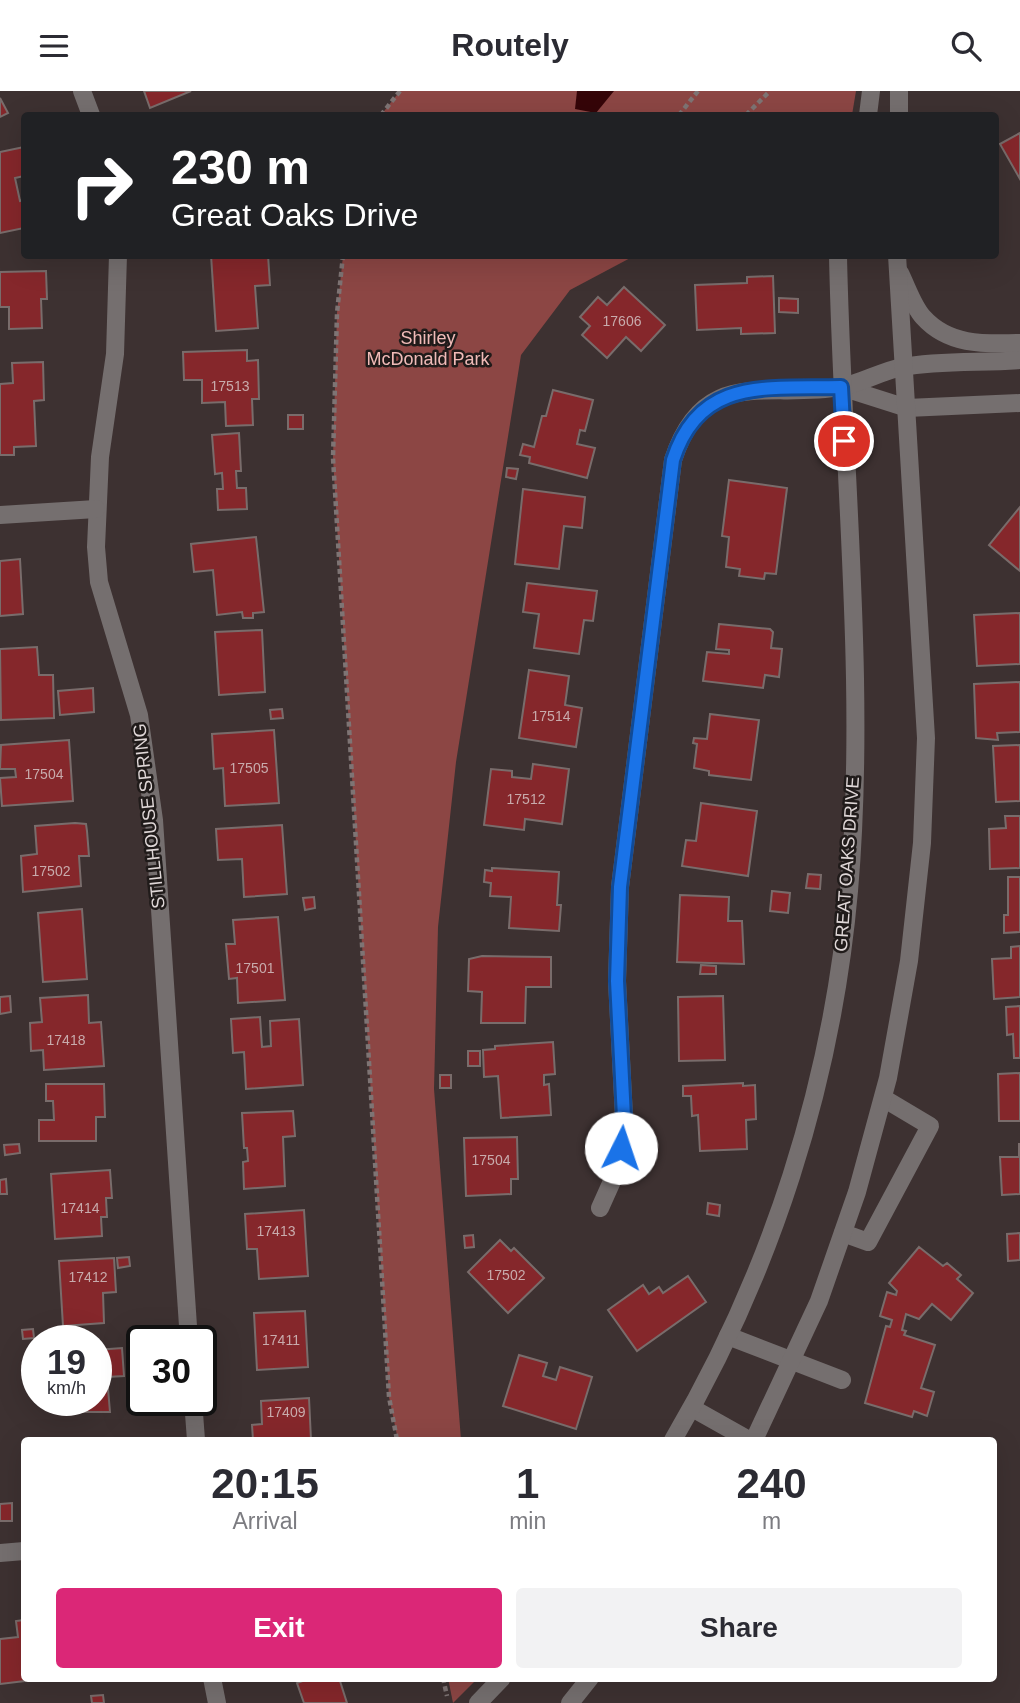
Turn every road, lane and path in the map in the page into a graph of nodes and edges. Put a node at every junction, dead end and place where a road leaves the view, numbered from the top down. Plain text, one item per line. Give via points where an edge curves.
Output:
1 (82, 91) edge
2 (400, 91) edge
3 (698, 91) edge
4 (770, 91) edge
5 (871, 91) edge
6 (899, 91) edge
7 (90, 112) edge
8 (383, 112) edge
9 (681, 112) edge
10 (749, 112) edge
11 (868, 112) edge
12 (899, 112) edge
13 (118, 259) edge
14 (343, 259) edge
15 (838, 259) edge
16 (897, 261) edge
17 (1020, 342) edge
18 (1020, 360) edge
19 (902, 367) junction
20 (841, 387) junction
21 (1020, 403) edge
22 (907, 408) junction
23 (96, 509) junction
24 (0, 515) edge
25 (883, 1098) junction
26 (600, 1208) dead end
27 (843, 1233) junction
28 (188, 1325) edge
29 (728, 1336) junction
30 (793, 1361) junction
31 (842, 1380) dead end
32 (692, 1408) junction
33 (194, 1416) edge
34 (196, 1437) edge
35 (396, 1437) edge
36 (675, 1437) edge
37 (743, 1437) edge
38 (755, 1437) edge
39 (21, 1551) edge
40 (0, 1553) edge
41 (213, 1682) edge
42 (444, 1682) edge
43 (498, 1682) edge
44 (587, 1682) edge
45 (447, 1696) dead end
46 (217, 1703) edge
47 (478, 1703) edge
48 (570, 1703) edge

1 - 7 street
2 - 8 path
3 - 9 path
4 - 10 path
5 - 11 street
6 - 12 street
13 - 23 street, STILLHOUSE SPRING via 115,354
14 - 35 path via 333,458 389,1397
15 - 20 street, GREAT OAKS DRIVE
16 - 17 street via 923,317 949,336 973,344
16 - 19 street
18 - 19 street
19 - 20 street
19 - 22 street
20 - 22 street
20 - 26 street via 733,393 694,418 680,438 673,460 620,887 617,981 622,1138
20 - 29 street, GREAT OAKS DRIVE via 854,773 849,891 838,985 819,1078 779,1214
21 - 22 street
22 - 25 street via 926,739 923,830 909,961
23 - 24 street
23 - 28 street, STILLHOUSE SPRING via 99,582 139,715 154,820
25 - 27 street
25 - 27 street via 930,1126 869,1242
27 - 30 street
29 - 30 street
29 - 32 street, GREAT OAKS DRIVE
30 - 31 street
30 - 38 street
32 - 36 street, GREAT OAKS DRIVE
32 - 37 street
33 - 34 street
39 - 40 street
41 - 46 street
42 - 45 path
43 - 47 street
44 - 48 street

